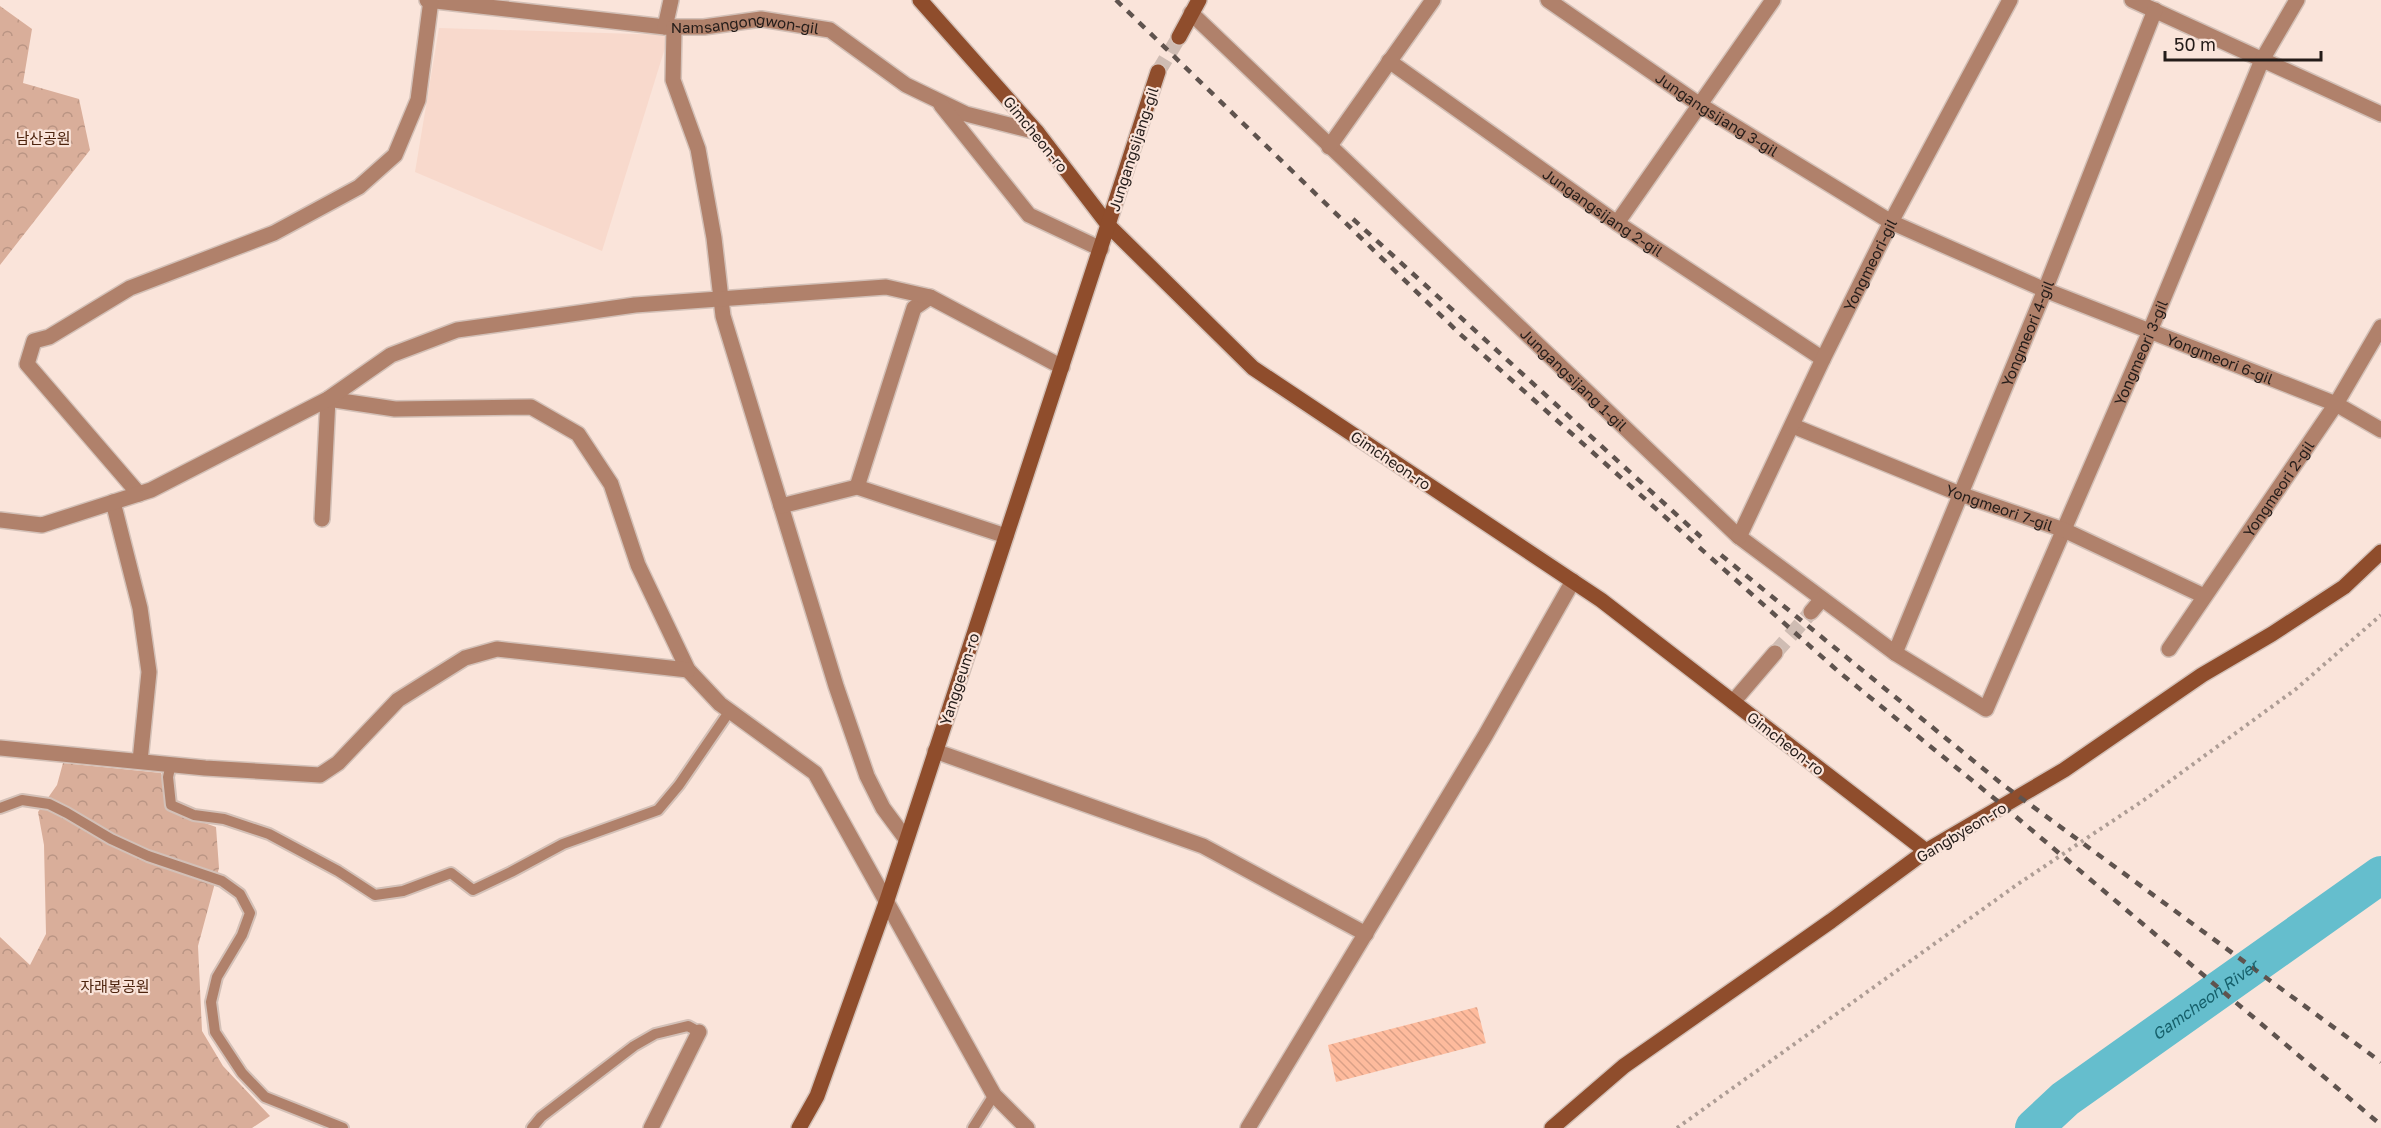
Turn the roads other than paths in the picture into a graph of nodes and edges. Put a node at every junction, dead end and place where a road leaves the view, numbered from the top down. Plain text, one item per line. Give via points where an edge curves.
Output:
1 (429, 0) edge
2 (671, 0) edge
3 (920, 0) edge
4 (1433, 0) edge
5 (1548, 0) edge
6 (1773, 0) edge
7 (2010, 0) edge
8 (2132, 0) edge
9 (2297, 0) edge
10 (1195, 7) edge
11 (2154, 10) junction
12 (669, 27) junction
13 (1179, 37) tunnel mouth
14 (2262, 60) junction
15 (1389, 61) junction
16 (1158, 72) tunnel mouth
17 (937, 100) junction
18 (1700, 105) junction
19 (2381, 114) edge
20 (1037, 132) junction
21 (1329, 147) junction
22 (1891, 222) junction
23 (1617, 223) junction
24 (1109, 226) junction
25 (1101, 249) junction
26 (2045, 290) junction
27 (930, 297) junction
28 (722, 299) junction
29 (2381, 327) edge
30 (2150, 331) junction
31 (1822, 359) junction
32 (1062, 367) junction
33 (328, 399) junction
34 (2336, 404) junction
35 (1793, 426) junction
36 (2381, 430) edge
37 (857, 488) junction
38 (139, 494) junction
39 (1960, 494) junction
40 (113, 502) junction
41 (781, 506) junction
42 (322, 519) dead end
43 (0, 520) edge
44 (2064, 530) junction
45 (1006, 536) junction
46 (1739, 537) junction
47 (2381, 552) edge
48 (1573, 581) junction
49 (2204, 596) junction
50 (1822, 599) junction
51 (1811, 612) tunnel mouth
52 (2169, 649) dead end
53 (1775, 653) tunnel mouth
54 (1895, 653) junction
55 (688, 670) junction
56 (1733, 702) junction
57 (1986, 709) joint
58 (729, 712) junction
59 (0, 748) edge
60 (935, 751) junction
61 (140, 761) junction
62 (171, 764) junction
63 (0, 808) edge
64 (906, 839) junction
65 (1926, 851) junction
66 (887, 900) junction
67 (1366, 934) junction
68 (699, 1032) joint
69 (994, 1095) junction
70 (343, 1128) edge
71 (532, 1128) edge
72 (651, 1128) edge
73 (799, 1128) edge
74 (973, 1128) edge
75 (1027, 1128) edge
76 (1248, 1128) edge
77 (1552, 1128) edge

1 - 12 street, Namsangongwon-gil
1 - 38 street via 418,100 395,155 359,187 274,233 130,288 49,337 34,341 27,364
2 - 12 street
3 - 20 street, Gimcheon-ro
4 - 15 street
5 - 18 street, Jungangsijang 3-gil
6 - 18 street
7 - 22 street, Yongmeori-gil
8 - 11 street
9 - 14 street, Yongmeori 3-gil
10 - 13 street
10 - 21 street, Jungangsijang 1-gil
11 - 14 street
11 - 26 street, Yongmeori 4-gil
12 - 17 street, Namsangongwon-gil via 704,27 761,19 830,30 906,85
12 - 28 street via 673,80 698,148
14 - 19 street
14 - 30 street, Yongmeori 3-gil
15 - 21 street
15 - 23 street, Jungangsijang 2-gil
16 - 24 street, Jungangsijang-gil
17 - 20 street, Namsangongwon-gil via 966,114
17 - 25 street via 1029,215
18 - 22 street, Jungangsijang 3-gil
18 - 23 street
20 - 24 street, Gimcheon-ro
21 - 46 street, Jungangsijang 1-gil
22 - 26 street, Yongmeori 6-gil
22 - 31 street, Yongmeori-gil
23 - 31 street, Jungangsijang 2-gil
24 - 25 street, Yanggeum-ro
24 - 48 street, Gimcheon-ro via 1252,368
25 - 32 street, Yanggeum-ro
26 - 30 street, Yongmeori 6-gil
26 - 39 street, Yongmeori 4-gil
27 - 28 street via 886,287
27 - 32 street
27 - 37 street via 914,308
28 - 33 street via 635,305 457,330 391,355
28 - 41 street via 723,316
29 - 34 street, Yongmeori 2-gil
30 - 34 street, Yongmeori 6-gil
30 - 44 street, Yongmeori 3-gil
31 - 35 street, Yongmeori-gil
32 - 45 street, Yanggeum-ro
33 - 38 street
33 - 42 street
33 - 55 street via 395,409 531,407 578,434 611,484 638,566
34 - 36 street, Yongmeori 6-gil
34 - 49 street, Yongmeori 2-gil
35 - 39 street, Yongmeori 7-gil
35 - 46 street, Yongmeori-gil
37 - 41 street
37 - 45 street
38 - 40 street
39 - 44 street, Yongmeori 7-gil
39 - 54 street, Yongmeori 4-gil
40 - 43 street via 42,525
40 - 61 street via 140,608 149,672
41 - 64 street via 867,776 883,808
44 - 49 street, Yongmeori 7-gil
44 - 57 street, Yongmeori 3-gil
45 - 60 street, Yanggeum-ro
46 - 50 street, Jungangsijang 1-gil
47 - 65 street, Gangbyeon-ro via 2344,587 2202,675 2064,770
48 - 56 street, Gimcheon-ro
48 - 67 street
49 - 52 street, Yongmeori 2-gil
50 - 51 street
50 - 54 street, Jungangsijang 1-gil
53 - 56 street
54 - 57 street, Jungangsijang 1-gil
55 - 58 street
55 - 62 street via 497,649 465,658 398,700 338,763 320,775
56 - 65 street, Gimcheon-ro
58 - 62 lane via 658,810 563,844 473,890 451,873 403,891 375,895 269,834 224,819 194,815 171,805
58 - 66 street via 815,773
59 - 61 street
60 - 64 street, Yanggeum-ro
60 - 67 street via 1203,846
61 - 62 street
63 - 70 lane via 22,800 49,804 148,856 222,881 240,894 250,913 217,977 211,1002 215,1032 242,1073 265,1097
64 - 66 street, Yanggeum-ro
65 - 77 street, Gangbyeon-ro via 1624,1066
66 - 69 street
66 - 73 street, Yanggeum-ro via 817,1096
67 - 76 street
68 - 71 lane via 688,1026 655,1034 634,1046
68 - 72 street
69 - 74 lane
69 - 75 street

